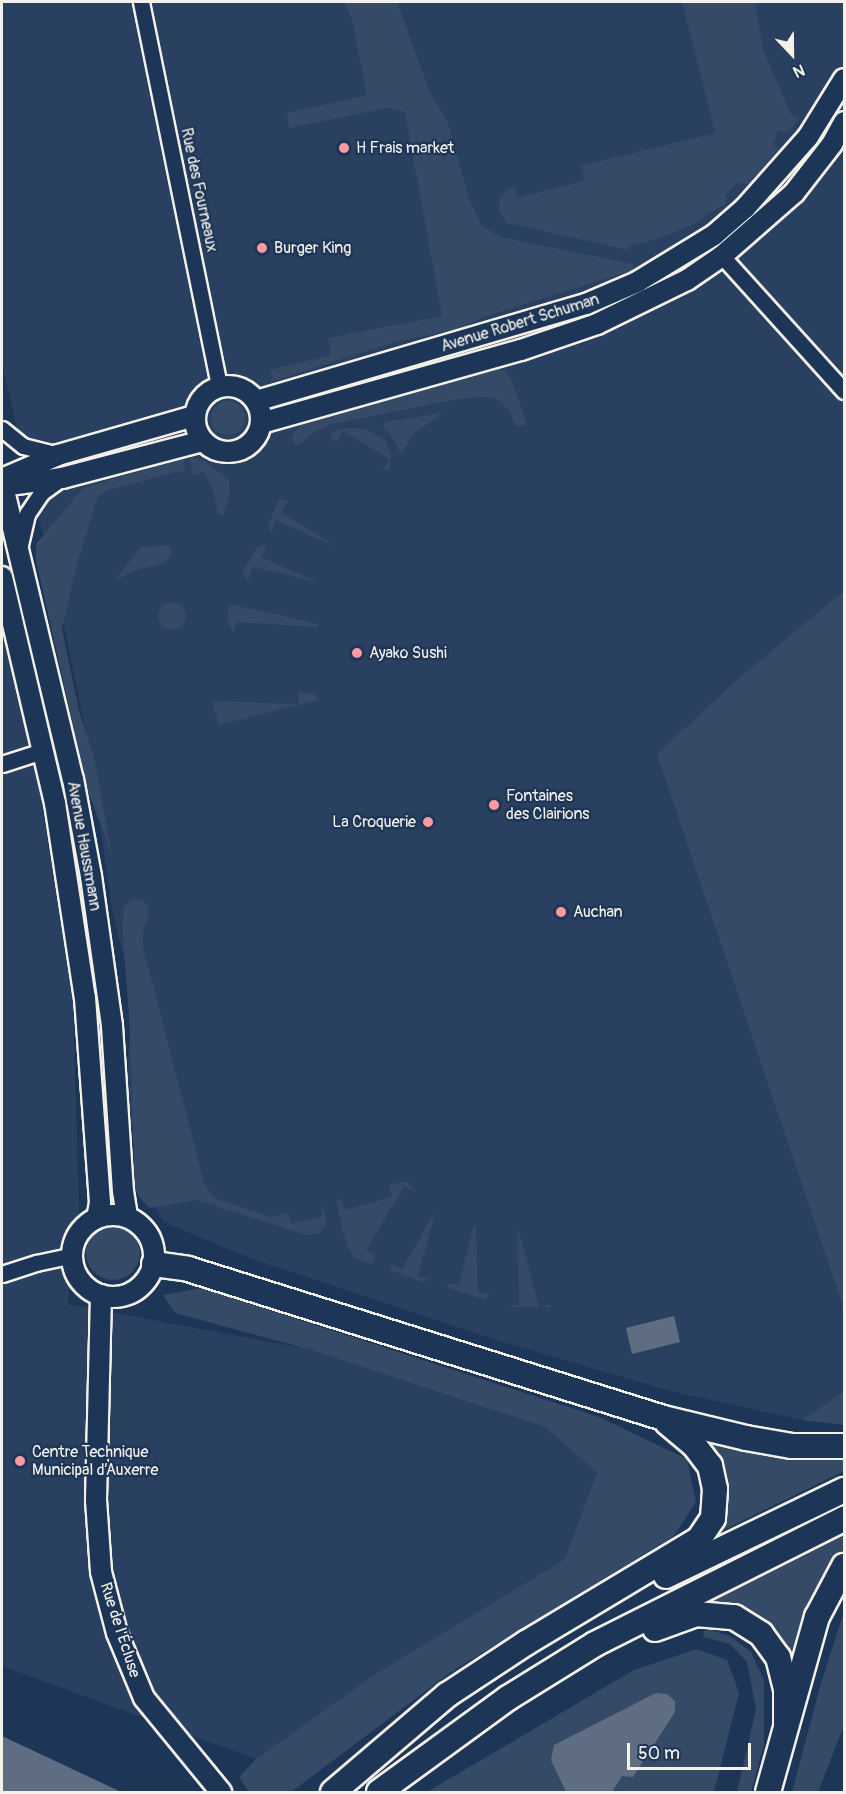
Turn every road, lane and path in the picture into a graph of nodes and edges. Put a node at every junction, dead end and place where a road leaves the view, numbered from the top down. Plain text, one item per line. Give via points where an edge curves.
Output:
1 (141, 2) edge
2 (844, 79) edge
3 (844, 122) edge
4 (722, 256) junction
5 (219, 387) junction
6 (844, 391) edge
7 (256, 401) junction
8 (194, 416) junction
9 (261, 423) junction
10 (2, 429) edge
11 (203, 441) junction
12 (58, 455) junction
13 (62, 478) junction
14 (2, 483) edge
15 (18, 552) junction
16 (2, 577) edge
17 (42, 751) junction
18 (2, 764) edge
19 (127, 1217) junction
20 (98, 1218) junction
21 (72, 1259) junction
22 (154, 1264) junction
23 (2, 1274) edge
24 (101, 1295) junction
25 (663, 1418) junction
26 (844, 1446) edge
27 (844, 1490) edge
28 (844, 1519) edge
29 (844, 1566) edge
30 (786, 1724) junction
31 (390, 1744) junction
32 (381, 1791) edge
33 (221, 1792) edge
34 (333, 1792) edge
35 (768, 1792) edge

1 - 5 street, Rue des Fourneaux
2 - 7 street, Avenue Robert Schuman via 808,137 745,207 714,235 637,282 586,304
3 - 4 street, Avenue Robert Schuman via 832,144 794,192
4 - 6 street
4 - 9 street, Avenue Robert Schuman via 687,280 597,324 521,350
5 - 7 street via 240,388
5 - 8 street via 202,397
7 - 9 street
8 - 11 street
8 - 12 street
9 - 11 street via 253,441 235,452 215,450
10 - 12 street via 23,446
11 - 13 street
12 - 14 street
13 - 14 street
13 - 15 street via 41,494 27,514
14 - 15 street, Avenue Haussmann
15 - 19 street, Avenue Haussmann via 73,779 91,876 112,1026
16 - 17 street, Avenue Haussmann
17 - 18 street
17 - 20 street, Avenue Haussmann via 55,803 85,998
19 - 20 street
19 - 22 street via 146,1230 152,1241
20 - 21 street via 78,1234
21 - 23 street via 36,1263
21 - 24 street via 81,1281
22 - 24 street via 140,1287 115,1297
22 - 25 main road via 188,1269
24 - 33 street, Rue de l'Écluse via 96,1500 101,1572 117,1633 144,1698
25 - 26 main road via 792,1446
25 - 31 main road via 694,1444 710,1466 715,1489 713,1518 699,1539 447,1695
27 - 31 main road via 668,1575 559,1636
28 - 32 main road via 595,1644 508,1698
29 - 30 main road via 817,1617
30 - 32 main road via 786,1689 778,1657 761,1634 734,1617 696,1614 662,1625
30 - 35 main road
31 - 34 main road

